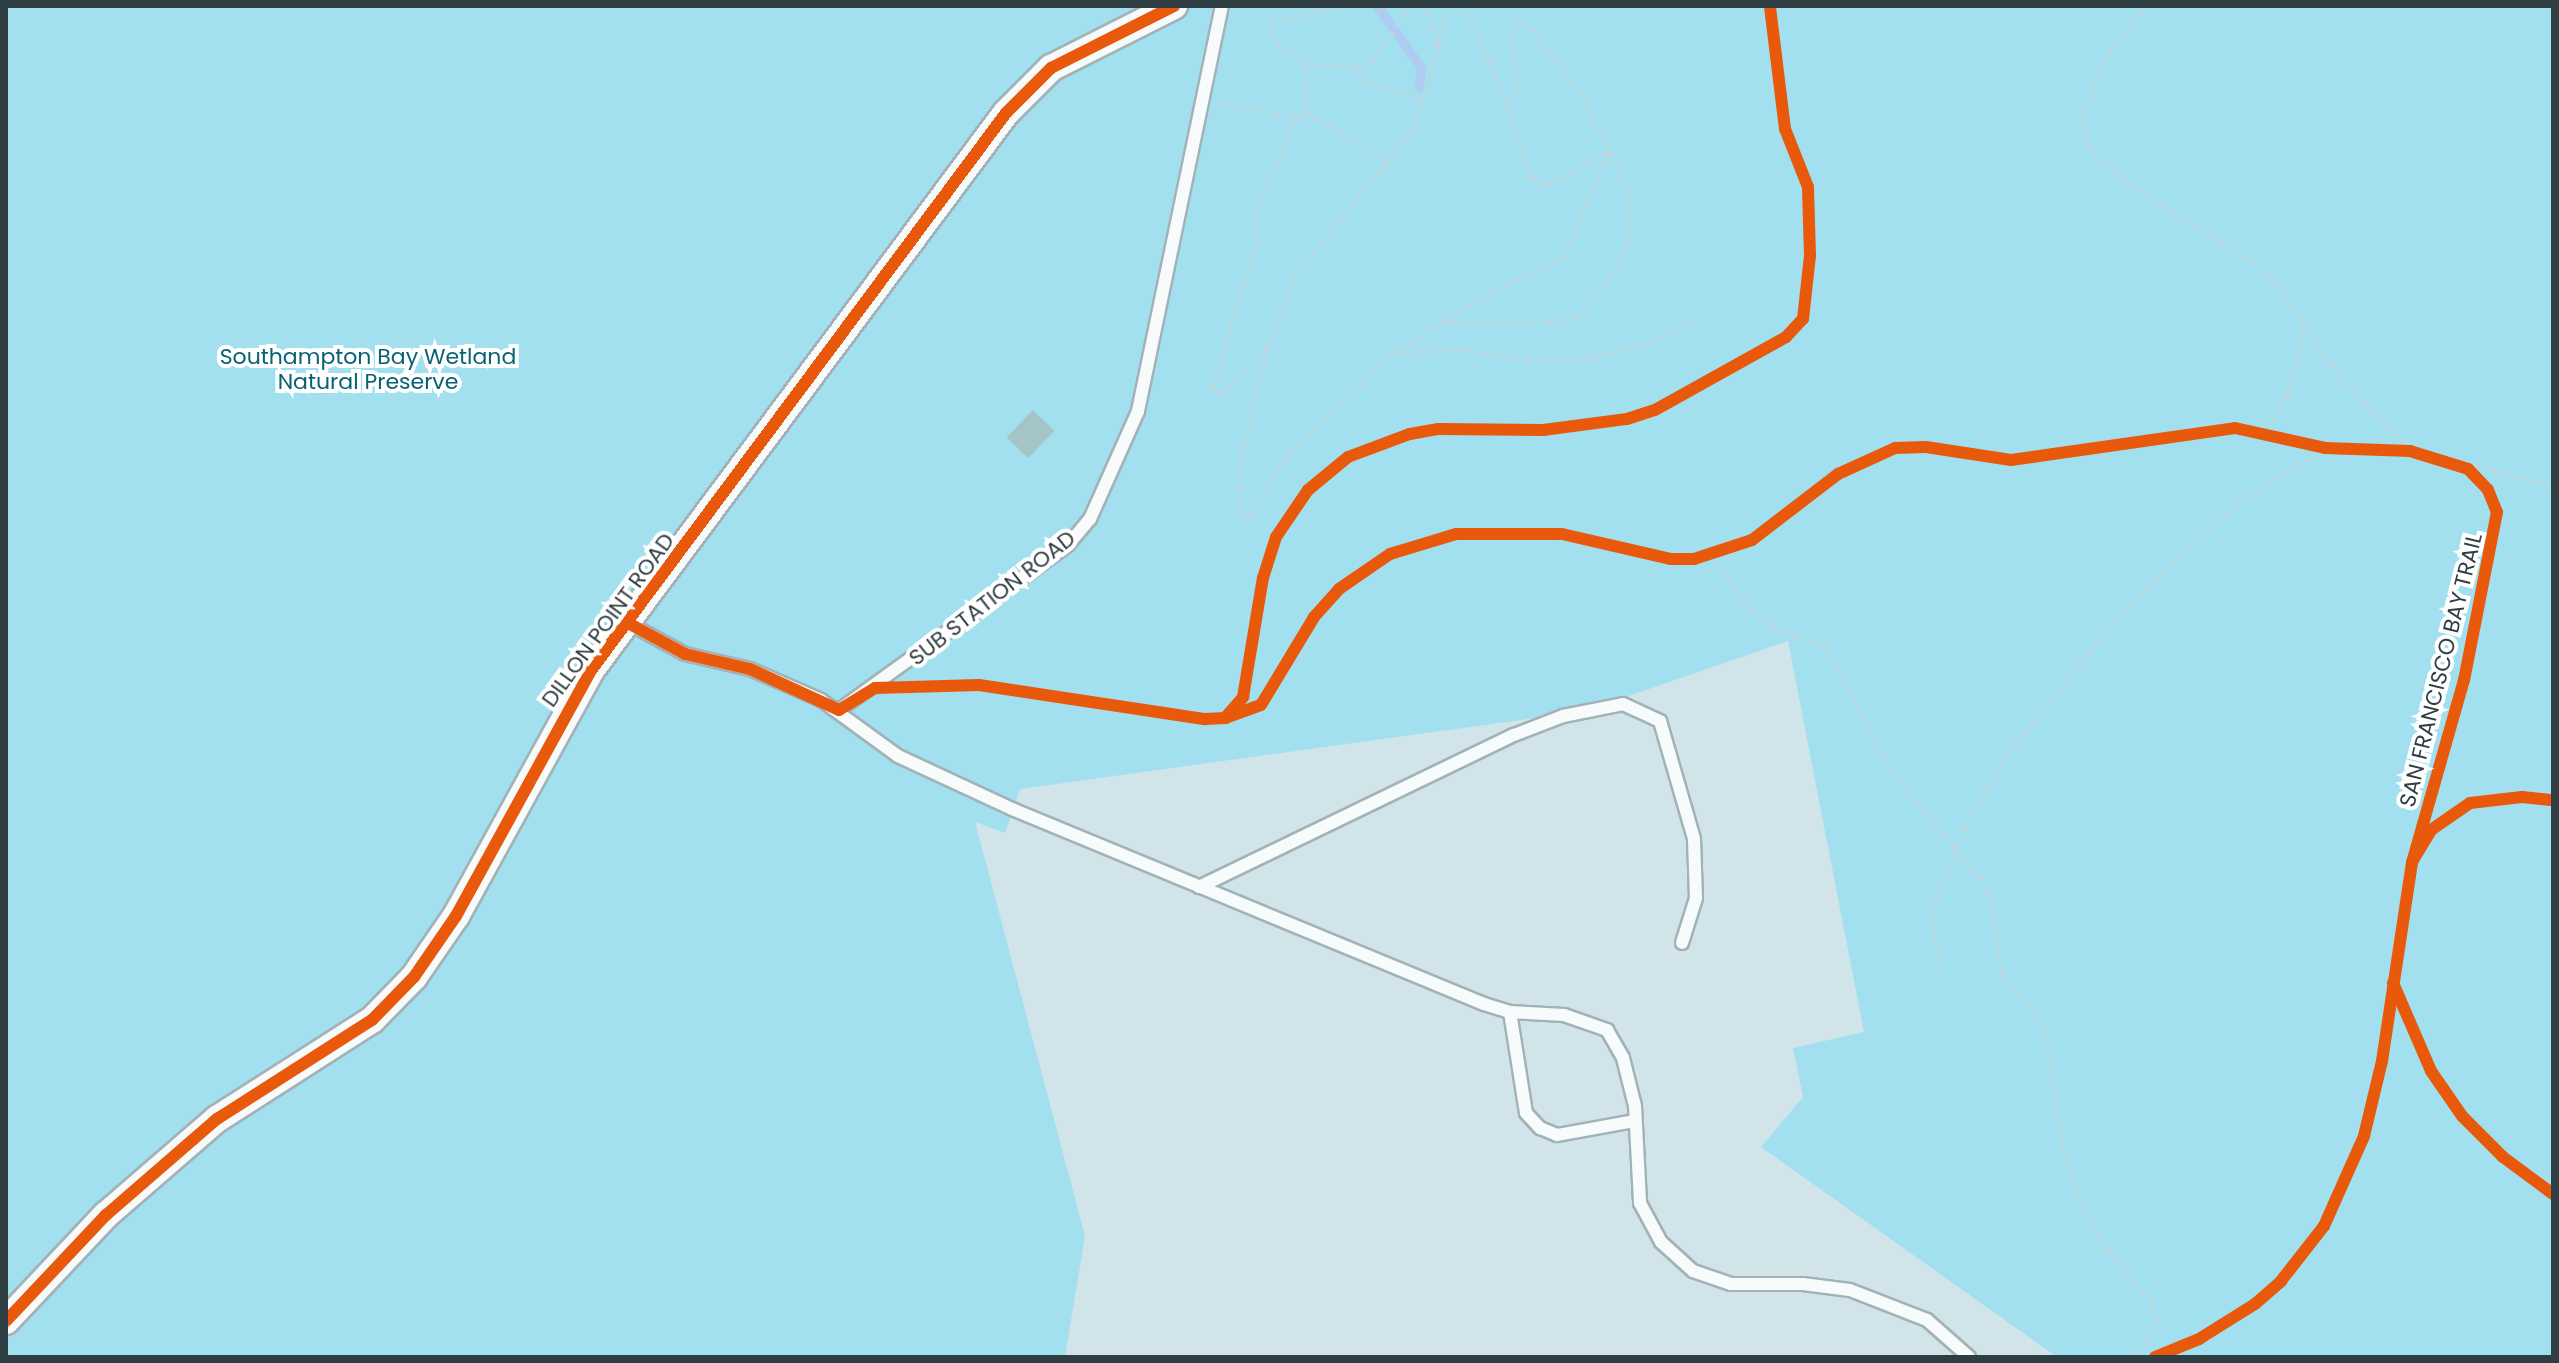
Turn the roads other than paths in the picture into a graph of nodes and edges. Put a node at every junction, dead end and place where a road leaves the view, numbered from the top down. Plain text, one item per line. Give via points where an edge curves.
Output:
1 (1174, 6) edge
2 (1222, 6) edge
3 (628, 623) junction
4 (839, 710) junction
5 (1199, 887) junction
6 (1682, 943) dead end
7 (1510, 1012) junction
8 (1635, 1121) junction
9 (6, 1321) edge
10 (1969, 1357) edge

1 - 3 street, DILLON POINT ROAD via 1051,68 1006,113
2 - 4 lane, SUB STATION ROAD via 1138,411 1090,519 1068,545
3 - 4 lane via 685,654 750,669
3 - 9 street, DILLON POINT ROAD via 560,720 456,916 414,977 372,1020 217,1119 106,1215
4 - 5 lane via 898,756
5 - 6 lane via 1514,735 1563,716 1623,704 1660,721 1694,839 1696,898
5 - 7 lane
7 - 8 lane via 1564,1015 1607,1030 1623,1058
7 - 8 lane via 1526,1113 1540,1128 1557,1135
8 - 10 lane via 1640,1203 1661,1242 1693,1271 1731,1284 1850,1290 1927,1320

